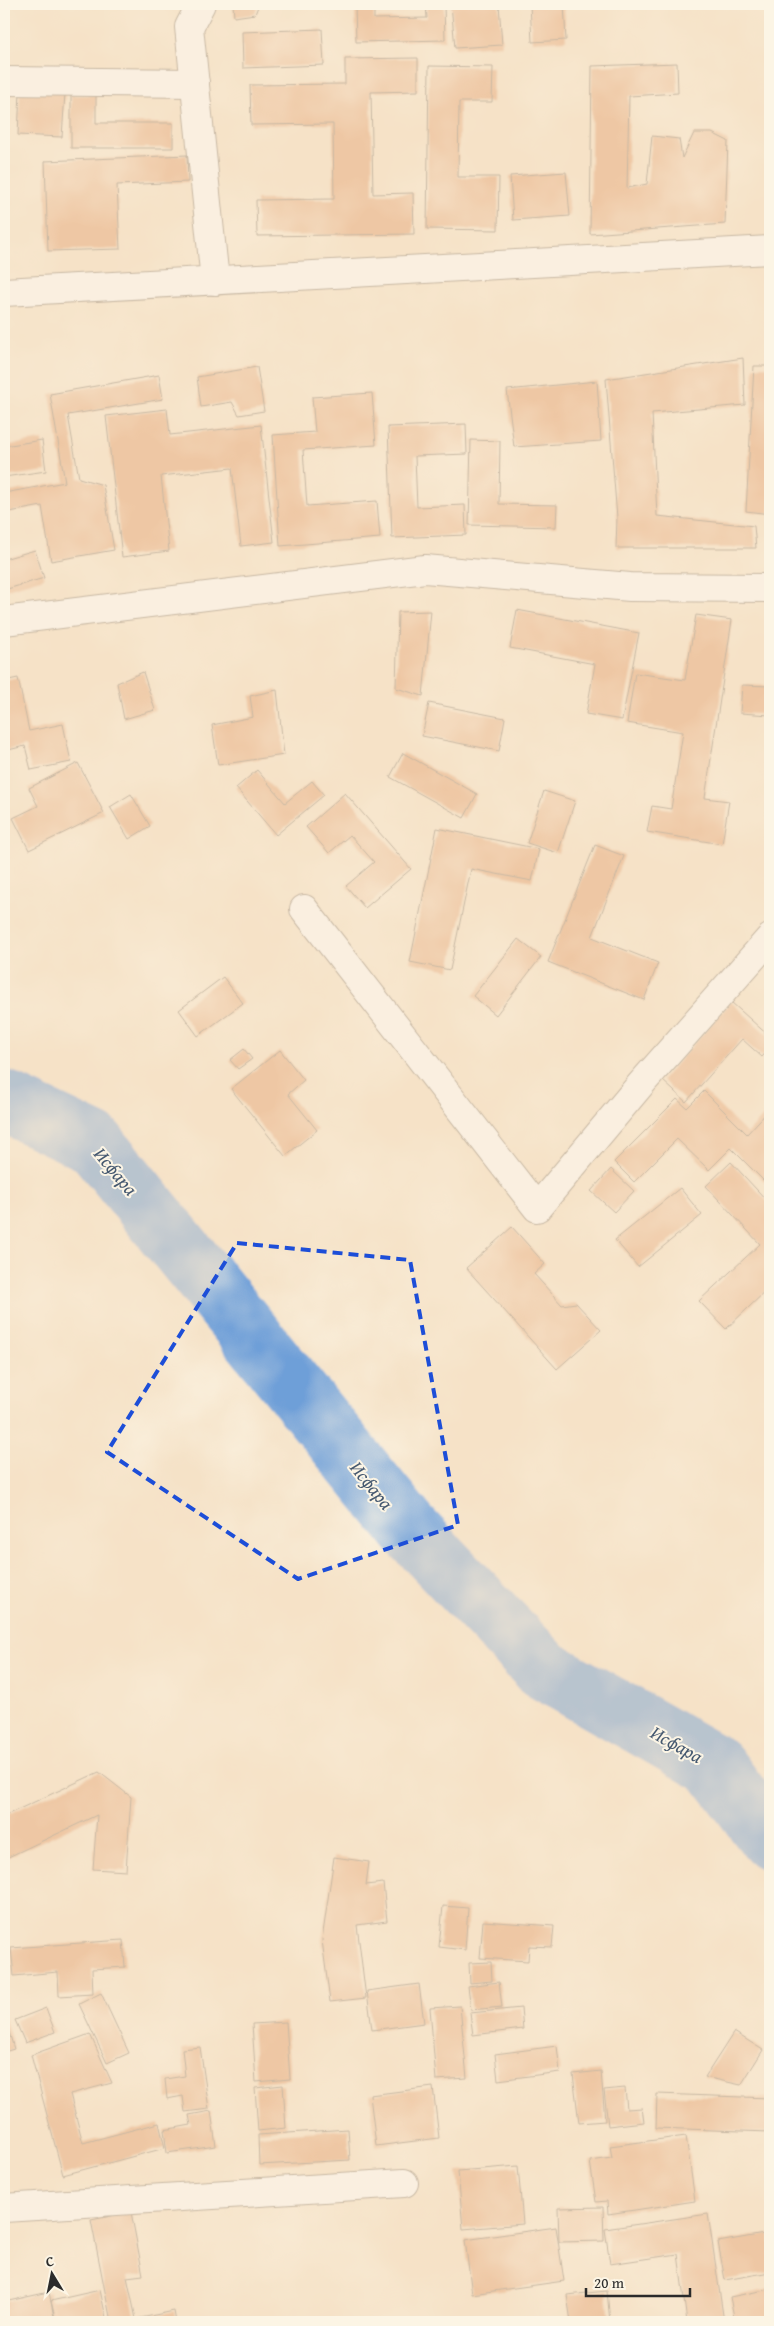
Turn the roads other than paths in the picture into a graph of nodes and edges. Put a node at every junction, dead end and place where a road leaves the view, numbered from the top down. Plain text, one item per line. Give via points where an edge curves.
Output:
1 (201, 4) edge
2 (4, 81) edge
3 (195, 83) junction
4 (770, 250) edge
5 (215, 281) junction
6 (4, 292) edge
7 (770, 588) edge
8 (4, 621) edge
9 (304, 909) dead end
10 (770, 938) edge
11 (404, 2183) dead end
12 (4, 2208) edge

1 - 3 street via 189,27
2 - 3 street
3 - 5 street
4 - 5 street
5 - 6 street
7 - 8 street via 630,588 426,569
9 - 10 street via 537,1208
11 - 12 street

